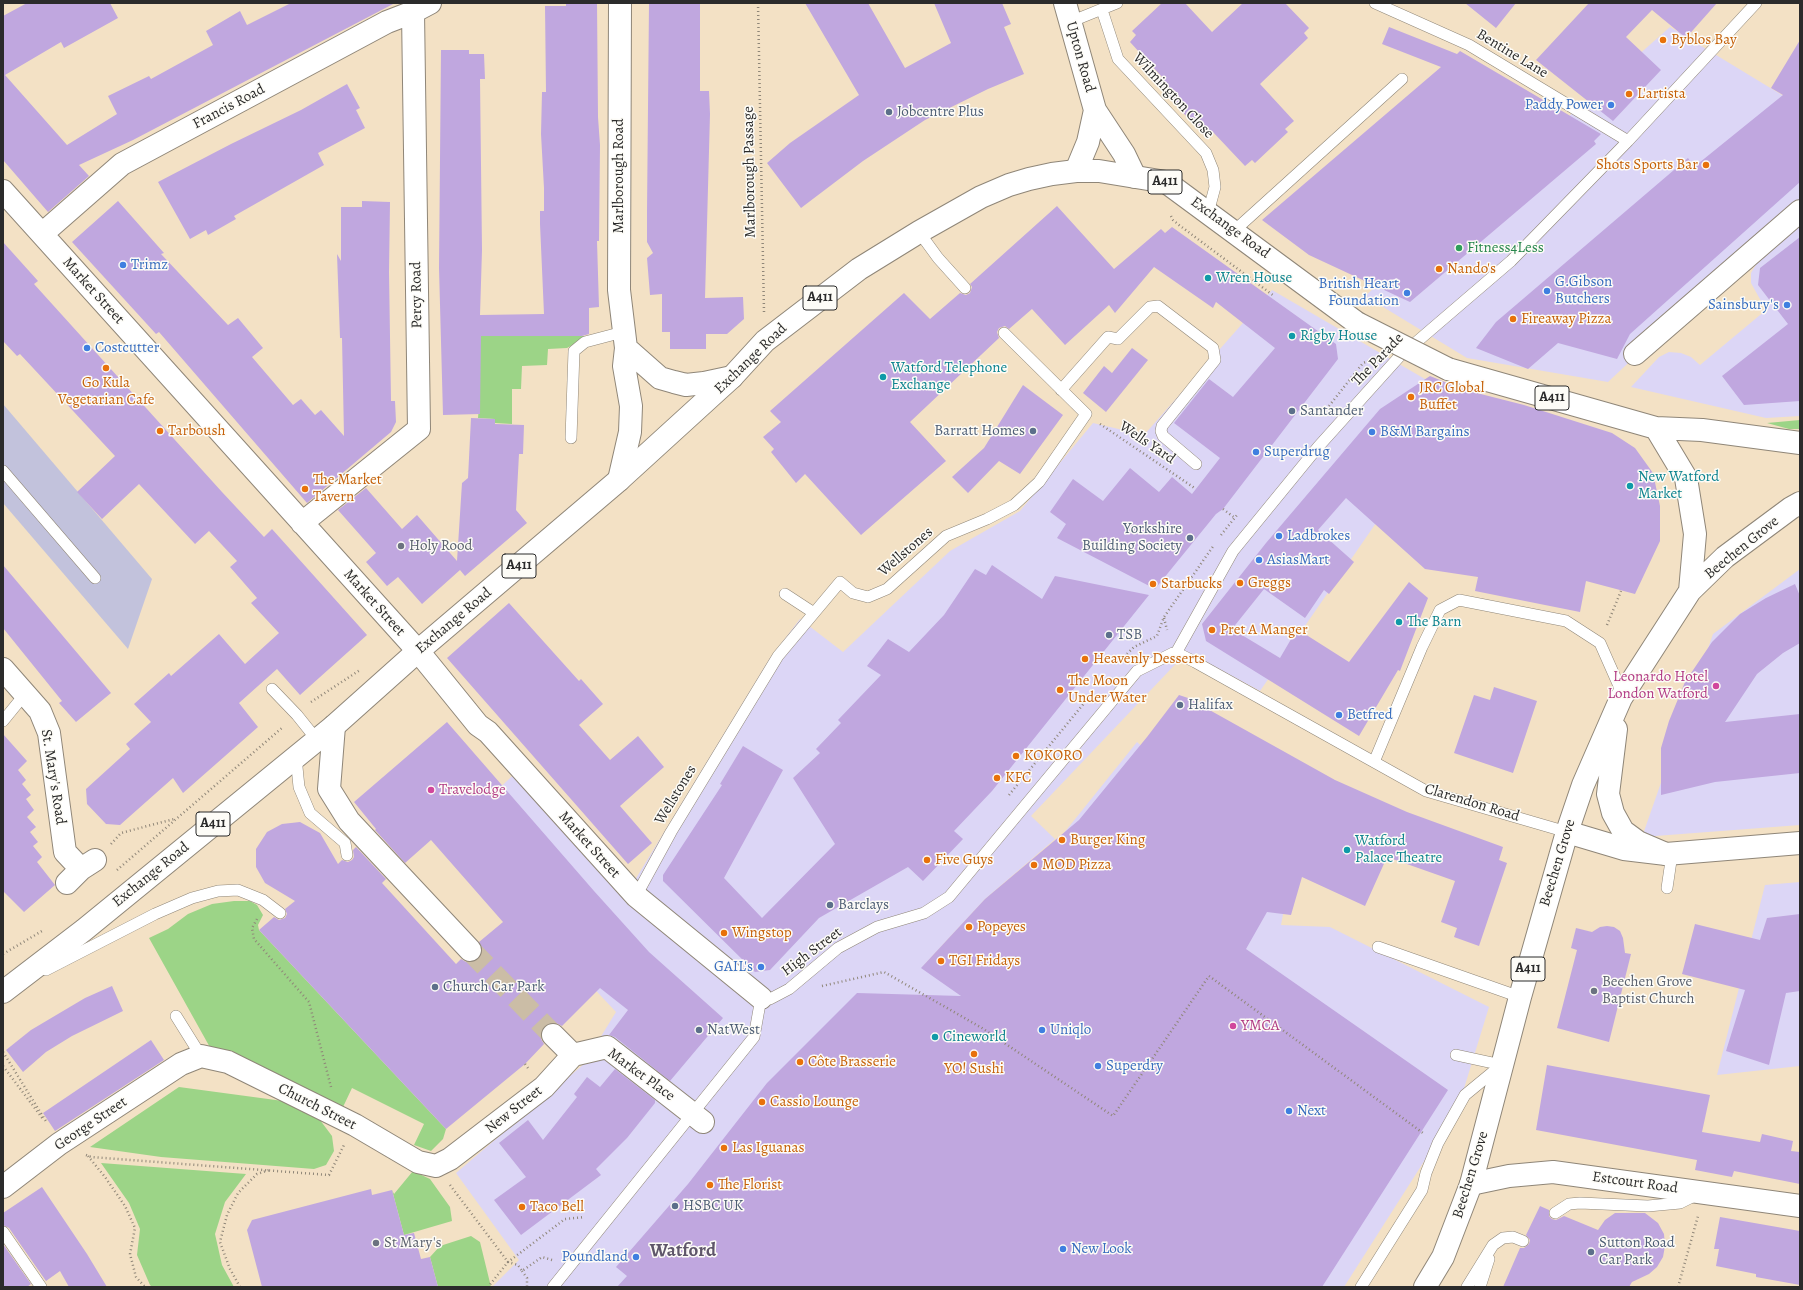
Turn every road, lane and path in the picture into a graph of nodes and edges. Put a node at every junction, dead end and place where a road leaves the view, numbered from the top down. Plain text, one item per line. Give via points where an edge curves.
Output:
1 (620, 3) edge
2 (758, 3) edge
3 (1117, 3) edge
4 (1375, 3) edge
5 (1756, 3) edge
6 (422, 8) edge
7 (1102, 10) junction
8 (1068, 12) edge
9 (1402, 79) dead end
10 (1096, 110) junction
11 (1628, 141) junction
12 (1076, 172) junction
13 (1135, 177) junction
14 (3, 192) edge
15 (1800, 211) edge
16 (1208, 213) junction
17 (1234, 231) junction
18 (919, 232) junction
19 (42, 234) junction
20 (965, 288) dead end
21 (1004, 333) dead end
22 (625, 340) junction
23 (765, 341) junction
24 (1636, 354) dead end
25 (732, 377) junction
26 (1061, 390) junction
27 (1086, 414) junction
28 (1656, 428) junction
29 (571, 438) dead end
30 (1800, 443) edge
31 (1196, 464) dead end
32 (3, 471) edge
33 (619, 480) junction
34 (1196, 489) dead end
35 (1800, 503) edge
36 (302, 523) junction
37 (95, 578) dead end
38 (1621, 591) dead end
39 (1690, 591) junction
40 (785, 594) dead end
41 (814, 613) junction
42 (1164, 617) dead end
43 (1600, 643) junction
44 (418, 651) junction
45 (1174, 653) junction
46 (1124, 658) dead end
47 (362, 668) dead end
48 (3, 669) edge
49 (1098, 686) dead end
50 (272, 689) dead end
51 (25, 694) junction
52 (1622, 697) junction
53 (297, 715) junction
54 (3, 721) edge
55 (334, 726) junction
56 (317, 740) junction
57 (296, 757) junction
58 (1374, 762) junction
59 (1008, 799) dead end
60 (176, 818) junction
61 (1567, 832) junction
62 (1800, 843) edge
63 (1669, 854) junction
64 (347, 855) dead end
65 (81, 871) joint
66 (113, 874) dead end
67 (1667, 888) dead end
68 (636, 896) junction
69 (270, 906) junction
70 (280, 913) dead end
71 (43, 930) dead end
72 (1378, 947) dead end
73 (470, 950) tunnel mouth
74 (3, 954) edge
75 (814, 988) dead end
76 (4, 991) edge
77 (1520, 997) junction
78 (761, 998) junction
79 (176, 1016) dead end
80 (553, 1035) tunnel mouth
81 (3, 1052) edge
82 (573, 1055) junction
83 (1456, 1055) dead end
84 (201, 1056) junction
85 (1502, 1065) junction
86 (3, 1066) edge
87 (331, 1090) dead end
88 (698, 1118) junction
89 (355, 1125) junction
90 (1421, 1132) dead end
91 (62, 1138) junction
92 (87, 1155) junction
93 (443, 1163) junction
94 (272, 1170) junction
95 (1471, 1184) junction
96 (3, 1187) edge
97 (1704, 1192) junction
98 (1800, 1206) edge
99 (1556, 1213) dead end
100 (610, 1215) junction
101 (3, 1232) edge
102 (1523, 1241) dead end
103 (1493, 1244) junction
104 (542, 1258) dead end
105 (508, 1262) junction
106 (522, 1271) junction
107 (41, 1287) edge
108 (145, 1287) edge
109 (240, 1287) edge
110 (488, 1287) edge
111 (527, 1287) edge
112 (553, 1287) edge
113 (1361, 1287) edge
114 (1425, 1287) edge
115 (1467, 1287) edge
116 (1480, 1287) edge
117 (1678, 1287) edge

1 - 22 street, Marlborough Road via 619,290
2 - 23 path, Marlborough Passage
3 - 7 lane
4 - 11 lane, Bentine Lane via 1469,45
5 - 11 lane, The Parade
6 - 19 street, Francis Road via 387,22 122,164
6 - 36 street, Percy Road via 418,429
7 - 8 lane
7 - 16 lane, Wilmington Close via 1118,58 1206,153 1213,170 1215,188
8 - 10 street, Upton Road
9 - 17 lane
10 - 12 street, Upton Road via 1088,142
10 - 13 street, Upton Road via 1124,154
11 - 45 lane, The Parade via 1511,261 1399,357 1318,447 1233,551
12 - 13 street, Exchange Road / A411 via 1099,171
12 - 18 street, Exchange Road / A411 via 1052,174 1009,185 981,197
13 - 16 street, Exchange Road / A411 via 1166,182
14 - 19 street, Market Street
15 - 24 street
16 - 17 street, Exchange Road / A411
17 - 28 street, Exchange Road / A411, bridge via 1357,323 1448,369
18 - 20 lane
18 - 23 street, Exchange Road / A411 via 859,268
19 - 36 street, Market Street
21 - 26 lane
22 - 25 street via 660,378 686,385
22 - 29 lane via 585,342 574,351
22 - 33 street, Marlborough Road via 624,366 631,406 630,432
23 - 25 street, Exchange Road / A411
25 - 33 street, Exchange Road / A411
26 - 27 lane
26 - 31 lane via 1108,337 1118,339 1150,307 1158,306 1213,348 1215,360 1162,426 1161,431 1163,436
27 - 34 path, Wells Yard
27 - 41 lane, Wellstones via 1039,482 1014,505 946,536 887,589 868,597 853,593 840,582
28 - 30 street, A411 via 1702,430
28 - 39 street, A411 via 1686,478 1695,534
32 - 37 lane
33 - 44 street, Exchange Road / A411
35 - 39 street, Beechen Grove / A411 via 1725,557
36 - 44 street, Market Street
38 - 43 path
39 - 52 street, Beechen Grove / A411
40 - 41 lane
41 - 68 lane, Wellstones via 778,656 671,832
42 - 46 path via 1157,636 1134,647
43 - 52 lane
43 - 58 lane via 1566,621 1459,600 1440,610
44 - 55 street, Exchange Road / A411
44 - 68 street, Market Street via 478,725 488,732
45 - 58 lane, Clarendon Road
45 - 78 lane, High Street via 1137,671 948,897 924,913 877,927 838,948 789,989 770,999
47 - 53 path via 307,705
48 - 51 street, St. Mary's Road
49 - 59 path via 1010,792
50 - 53 lane
51 - 54 lane
51 - 65 street, St. Mary's Road via 40,711 49,734 65,852
52 - 61 street, Beechen Grove / A411 via 1583,785
52 - 63 street via 1608,794 1613,813 1623,831 1638,842
53 - 56 lane
53 - 60 path
55 - 56 street, Exchange Road / A411
55 - 73 street via 328,789 349,820
56 - 57 street, Exchange Road / A411
57 - 64 lane via 299,787 310,813 345,843
57 - 76 street, Exchange Road / A411 via 84,930
58 - 61 lane, Clarendon Road via 1426,791
60 - 65 path via 121,833
60 - 66 path
61 - 63 street, Clarendon Road via 1624,849
61 - 77 street, Beechen Grove / A411
62 - 63 street, Clarendon Road
63 - 67 lane
68 - 78 street, Market Street
69 - 70 lane
69 - 76 lane via 263,900 238,890 218,891 192,898 155,914
69 - 87 path via 259,915 252,928 254,939 309,1002
71 - 74 path
72 - 77 lane
75 - 90 path via 884,972 982,1028 1114,1116 1209,976
77 - 85 street, Beechen Grove / A411
78 - 88 lane via 754,1037
79 - 84 lane
80 - 82 street
81 - 91 path
82 - 88 street, Market Place via 607,1047
82 - 93 street, New Street via 544,1087
83 - 85 lane
84 - 89 street, Church Street via 228,1062
84 - 91 street, George Street via 181,1064
85 - 95 street, Beechen Grove / A411
85 - 113 lane via 1465,1095 1438,1143 1422,1190
86 - 91 path
88 - 100 lane
89 - 93 street, Church Street via 418,1162
89 - 94 path via 329,1175
91 - 92 path
91 - 96 street, George Street
92 - 94 path
92 - 108 path via 125,1206 135,1228 130,1254 136,1277
93 - 105 path
94 - 109 path via 257,1174 238,1193 227,1216 220,1242
95 - 97 street, Estcourt Road via 1509,1176 1553,1172
95 - 114 street, Beechen Grove / A411 via 1443,1257
97 - 98 street, Estcourt Road
97 - 99 lane via 1680,1203 1648,1206 1580,1203 1568,1204
97 - 117 path
100 - 105 path via 565,1219
100 - 112 lane
101 - 107 lane
102 - 103 lane via 1513,1237 1503,1238
103 - 115 lane
103 - 116 lane
104 - 106 path
105 - 106 path via 518,1265
105 - 110 path
106 - 111 path via 527,1278

